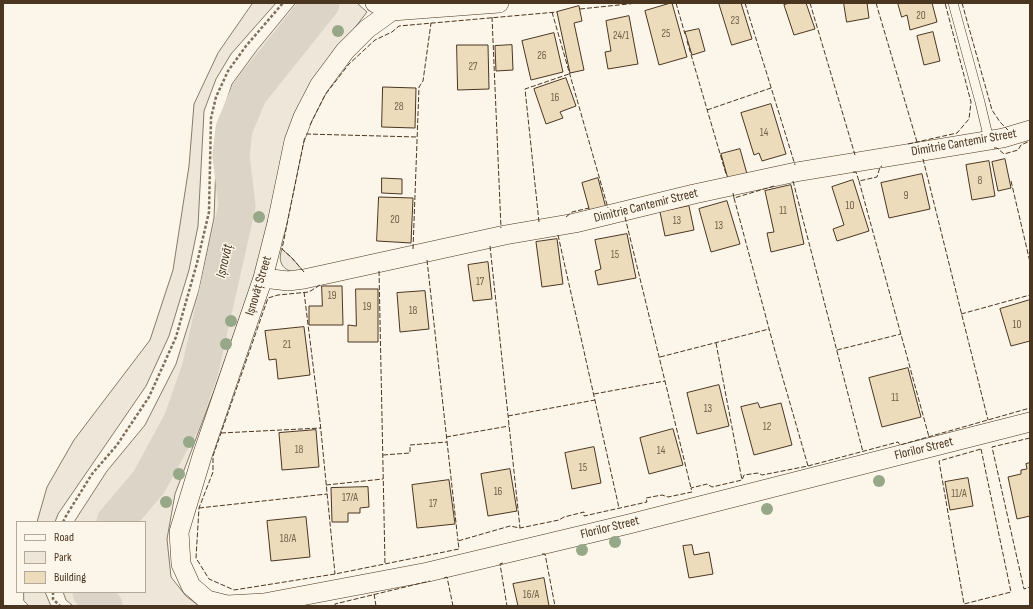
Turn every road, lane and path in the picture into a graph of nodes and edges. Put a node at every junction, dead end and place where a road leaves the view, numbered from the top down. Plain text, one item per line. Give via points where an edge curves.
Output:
1 (283, 3) edge
2 (499, 3) edge
3 (953, 3) edge
4 (380, 5) edge
5 (1030, 130) edge
6 (989, 140) junction
7 (263, 278) junction
8 (1030, 422) edge
9 (64, 521) edge
10 (191, 586) joint
11 (53, 593) edge
12 (60, 606) edge

1 - 9 path via 246,46 228,72 216,96 211,118 209,212 198,263 176,337 148,397 117,445 92,474
2 - 4 street
3 - 6 lane
4 - 7 street, Ișnovăț Street via 368,29 345,51 319,86 303,117 294,141
5 - 6 street, Dimitrie Cantemir Street
6 - 7 street, Dimitrie Cantemir Street via 796,172 575,223 505,235 304,280
7 - 10 street, Ișnovăț Street via 202,456 179,532 181,564
8 - 10 street, Florilor Street via 629,524 428,572 264,603 227,605 207,600
11 - 12 path via 53,598

